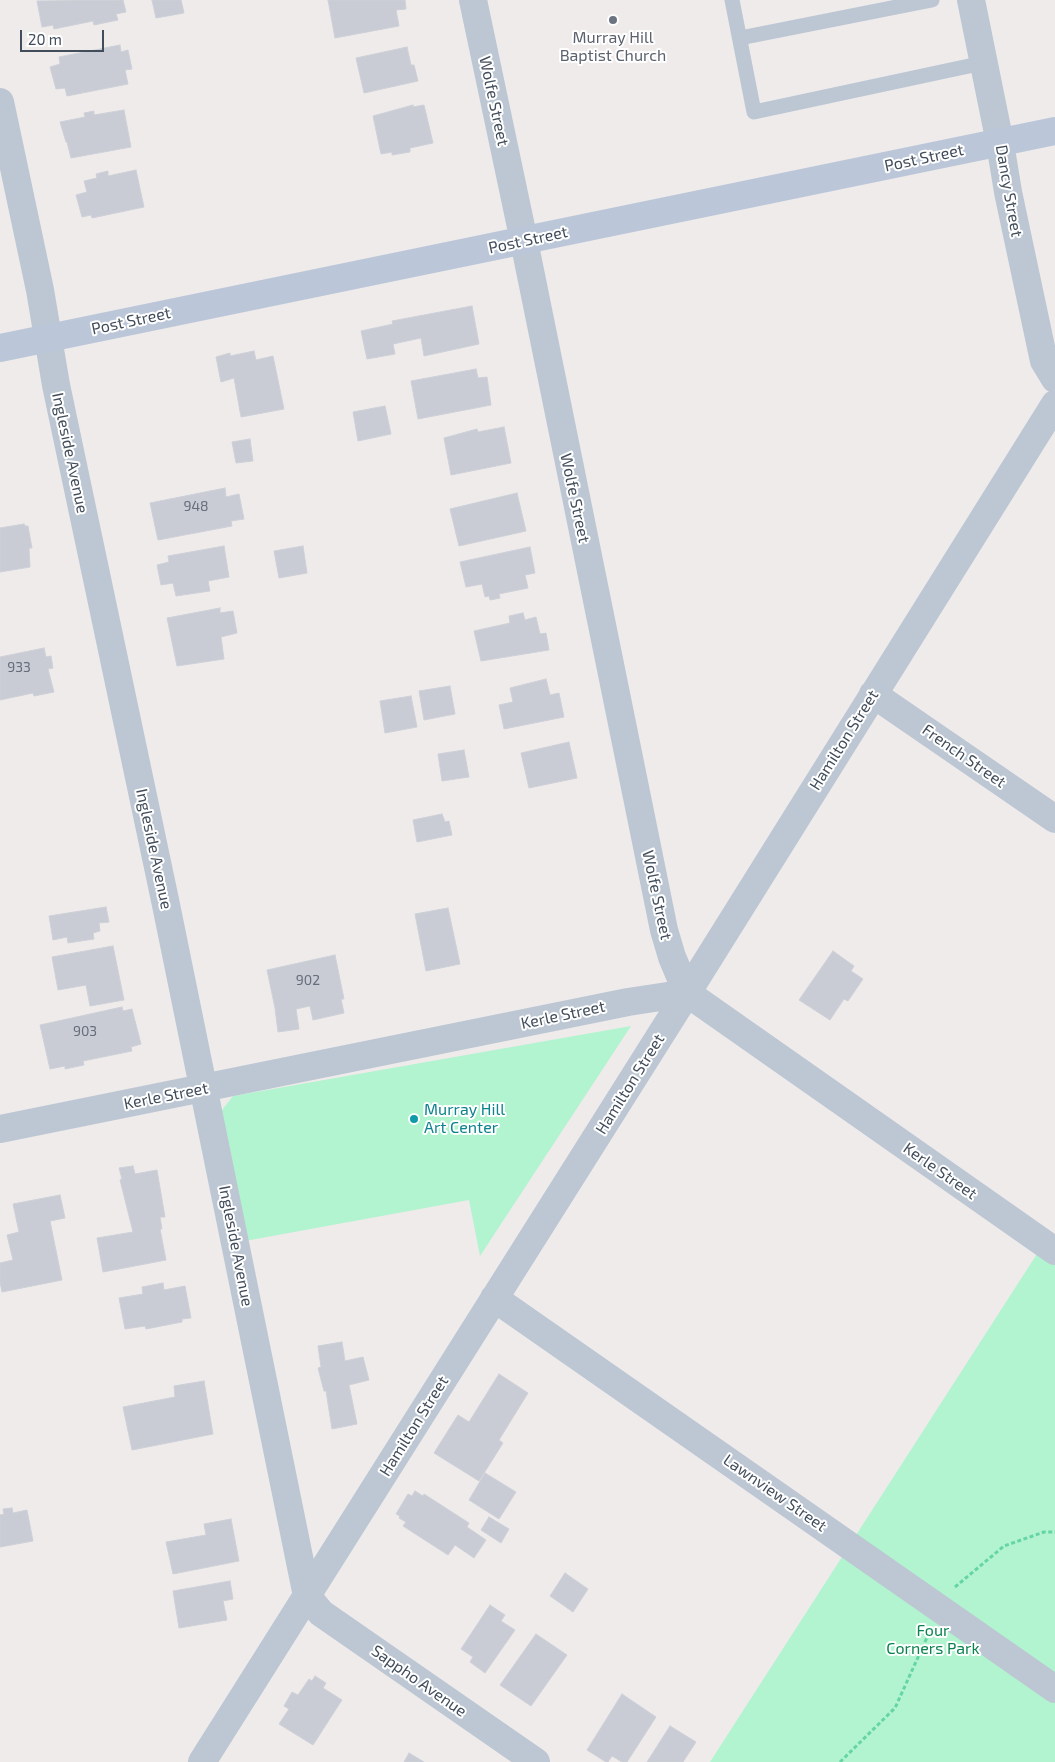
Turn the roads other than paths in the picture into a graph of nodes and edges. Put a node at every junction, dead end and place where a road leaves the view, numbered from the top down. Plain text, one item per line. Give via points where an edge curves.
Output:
1 (473, 0) edge
2 (732, 0) edge
3 (932, 0) edge
4 (971, 0) edge
5 (740, 38) junction
6 (983, 63) junction
7 (0, 102) edge
8 (1055, 131) edge
9 (1000, 143) junction
10 (524, 241) junction
11 (47, 338) junction
12 (0, 348) edge
13 (1055, 379) edge
14 (1055, 404) edge
15 (873, 694) junction
16 (1055, 819) edge
17 (688, 993) junction
18 (204, 1088) junction
19 (0, 1129) edge
20 (1055, 1251) edge
21 (494, 1298) junction
22 (307, 1596) junction
23 (1055, 1689) edge
24 (202, 1762) edge
25 (536, 1762) edge

1 - 10 street, Wolfe Street
2 - 5 lane
3 - 5 lane
4 - 6 street, Dancy Street
5 - 6 lane via 754,112
6 - 9 street, Dancy Street
7 - 11 street, Ingleside Avenue via 40,290
8 - 9 main road, Post Street
9 - 10 main road, Post Street
9 - 13 street, Dancy Street via 1044,361
10 - 11 main road, Post Street
10 - 17 street, Wolfe Street via 664,930
11 - 12 main road, Post Street
11 - 18 street, Ingleside Avenue
14 - 15 street, Hamilton Street
15 - 16 street, French Street
15 - 17 street, Hamilton Street
17 - 18 street, Kerle Street via 628,1002
17 - 20 street, Kerle Street
17 - 21 street, Hamilton Street
18 - 19 street, Kerle Street
18 - 22 street, Ingleside Avenue
21 - 22 street, Hamilton Street
21 - 23 street, Lawnview Street
22 - 24 street, Hamilton Street
22 - 25 street, Sappho Avenue via 321,1613

